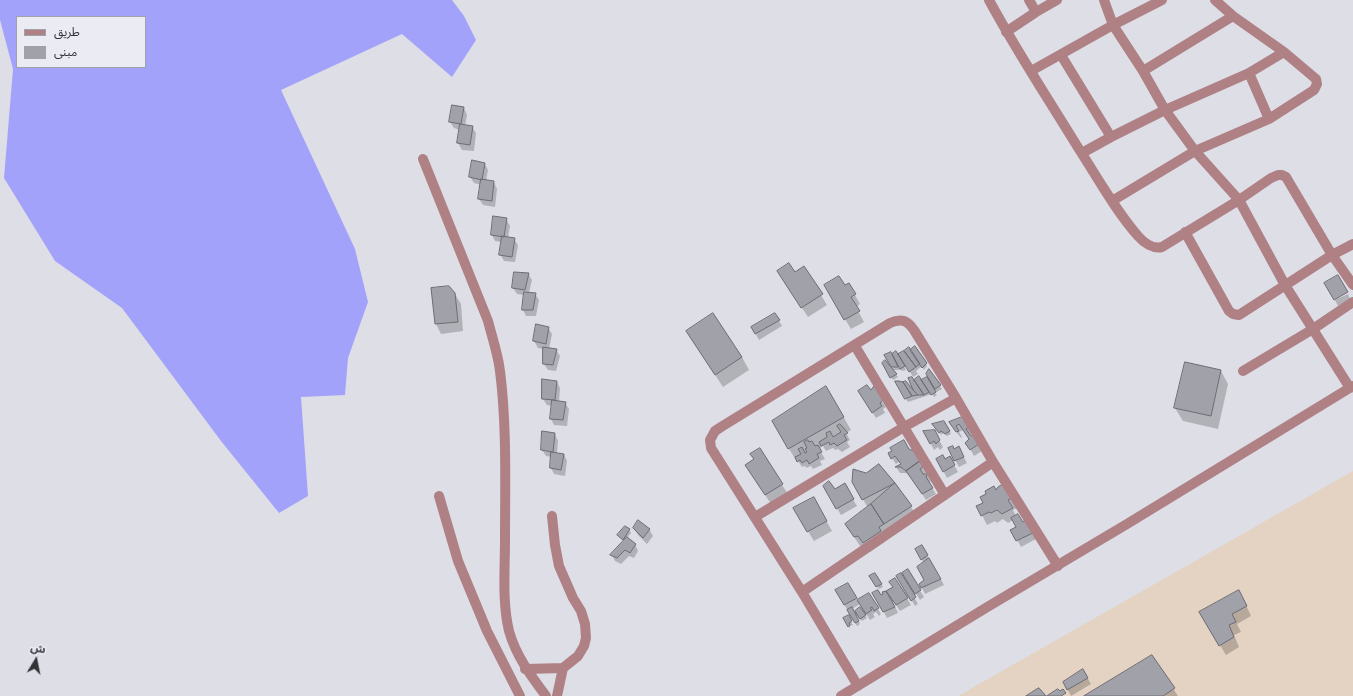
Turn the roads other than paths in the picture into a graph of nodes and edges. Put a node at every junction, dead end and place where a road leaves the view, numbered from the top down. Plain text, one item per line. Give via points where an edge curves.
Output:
1 (989, 0) edge
2 (1029, 0) edge
3 (1057, 0) edge
4 (1104, 0) edge
5 (1162, 0) edge
6 (1215, 0) edge
7 (1036, 12) junction
8 (1233, 16) junction
9 (1113, 24) junction
10 (1006, 32) junction
11 (1284, 52) junction
12 (1061, 55) junction
13 (1031, 71) junction
14 (1143, 71) junction
15 (1249, 73) junction
16 (1165, 110) junction
17 (1268, 119) junction
18 (1111, 137) junction
19 (1194, 151) junction
20 (1082, 153) junction
21 (423, 159) dead end
22 (1239, 200) junction
23 (1112, 201) junction
24 (1185, 232) junction
25 (1353, 244) edge
26 (1332, 255) junction
27 (1285, 285) junction
28 (1353, 285) edge
29 (1353, 302) edge
30 (1313, 329) junction
31 (855, 346) junction
32 (1243, 371) dead end
33 (1351, 387) edge
34 (956, 398) junction
35 (904, 427) junction
36 (992, 462) junction
37 (945, 495) junction
38 (439, 496) dead end
39 (552, 516) dead end
40 (755, 517) junction
41 (1058, 566) junction
42 (802, 592) junction
43 (564, 668) junction
44 (525, 669) junction
45 (858, 686) junction
46 (520, 696) edge
47 (546, 696) edge
48 (557, 696) edge
49 (841, 696) edge

1 - 10 street
2 - 7 street
3 - 7 street
4 - 9 street
5 - 9 street
6 - 8 street
7 - 10 street
8 - 11 street
8 - 14 street
9 - 12 street
9 - 14 street
10 - 13 street
11 - 15 street
11 - 17 street via 1316,79 1316,84 1314,90
12 - 13 street
12 - 18 street
13 - 20 street
14 - 16 street
15 - 16 street
15 - 17 street
16 - 18 street
16 - 19 street
17 - 19 street
18 - 20 street
19 - 22 street
19 - 23 street
20 - 23 street
21 - 44 street via 496,348 503,403 506,609 509,630
22 - 24 street
22 - 26 street via 1278,175 1286,177
22 - 27 street
23 - 24 street via 1138,236 1151,246 1162,247
24 - 27 street via 1233,314 1239,315
25 - 26 street
26 - 27 street
26 - 28 street
27 - 30 street
29 - 30 street
30 - 32 street
30 - 33 street
31 - 34 street via 896,320 906,321
31 - 35 street
31 - 40 street via 721,427 712,435 711,448
33 - 41 street
34 - 35 street
34 - 36 street
35 - 37 street
35 - 40 street
36 - 37 street
36 - 41 street
37 - 42 street
38 - 46 street via 461,568 487,631
39 - 43 street via 559,566 585,624 584,646 578,656
40 - 42 street
41 - 45 street
42 - 45 street
43 - 44 street
43 - 48 street
44 - 47 street
45 - 49 street

